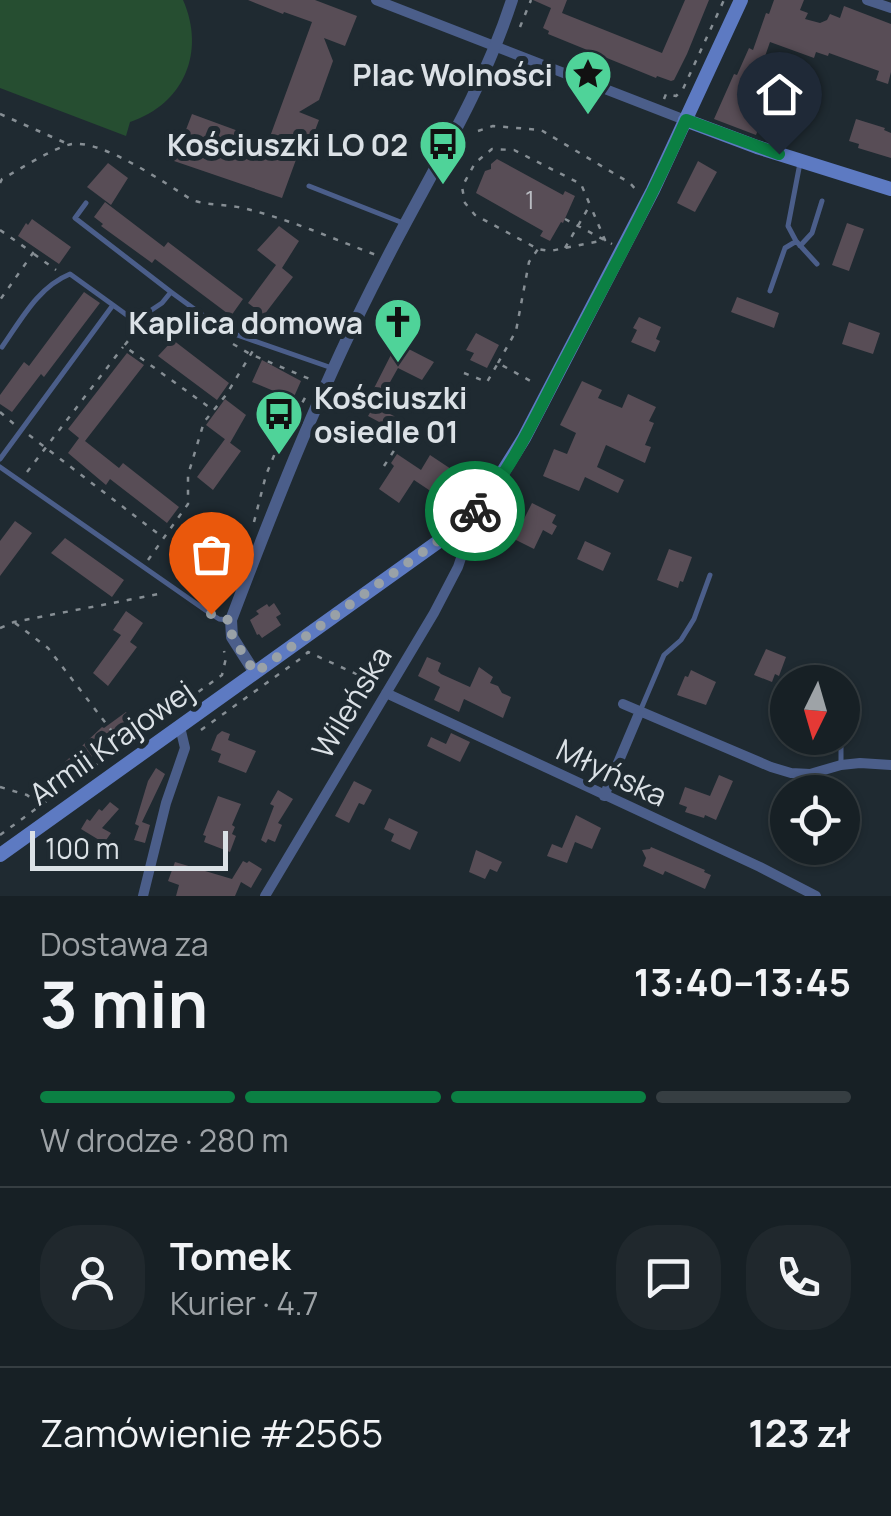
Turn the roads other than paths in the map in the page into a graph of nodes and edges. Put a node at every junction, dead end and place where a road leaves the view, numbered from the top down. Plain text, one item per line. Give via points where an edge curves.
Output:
1 (376, 0) edge
2 (512, 0) edge
3 (741, 0) edge
4 (867, 0) edge
5 (891, 8) edge
6 (496, 46) junction
7 (686, 120) junction
8 (800, 160) junction
9 (309, 186) dead end
10 (891, 189) edge
11 (822, 201) dead end
12 (86, 203) dead end
13 (406, 224) junction
14 (798, 243) junction
15 (817, 264) dead end
16 (770, 291) dead end
17 (171, 292) junction
18 (113, 305) junction
19 (2, 347) edge
20 (332, 368) junction
21 (0, 459) edge
22 (0, 467) edge
23 (456, 528) junction
24 (710, 575) dead end
25 (225, 620) junction
26 (255, 673) junction
27 (386, 693) junction
28 (623, 704) dead end
29 (640, 711) junction
30 (180, 726) junction
31 (841, 755) edge
32 (841, 765) junction
33 (891, 765) edge
34 (810, 774) joint
35 (604, 796) junction
36 (0, 855) edge
37 (143, 896) edge
38 (266, 896) edge
39 (816, 896) edge

1 - 6 street
2 - 6 street
3 - 7 main road, Armii Krajowej
4 - 5 street
6 - 7 street
6 - 13 street
7 - 8 main road
7 - 23 main road, Armii Krajowej via 524,438 488,494
8 - 10 main road
8 - 14 lane via 788,226
9 - 13 lane
11 - 14 lane via 812,233
12 - 17 lane via 75,218
13 - 20 street
14 - 15 lane
14 - 16 lane via 785,248
17 - 18 lane via 135,321
17 - 20 lane via 222,330
18 - 19 lane via 70,274 40,294
18 - 21 lane
20 - 25 street
22 - 25 lane
23 - 26 main road, Armii Krajowej
23 - 27 street, Wileńska via 462,545 458,567
24 - 29 lane via 694,620 664,655
25 - 26 street
26 - 30 main road, Armii Krajowej
27 - 35 street, Młyńska
27 - 38 street, Wileńska
28 - 29 street
29 - 34 street via 771,767
29 - 35 street
30 - 36 main road, Armii Krajowej
30 - 37 street via 185,748
31 - 32 lane
32 - 33 street
32 - 34 street
35 - 39 street, Młyńska

